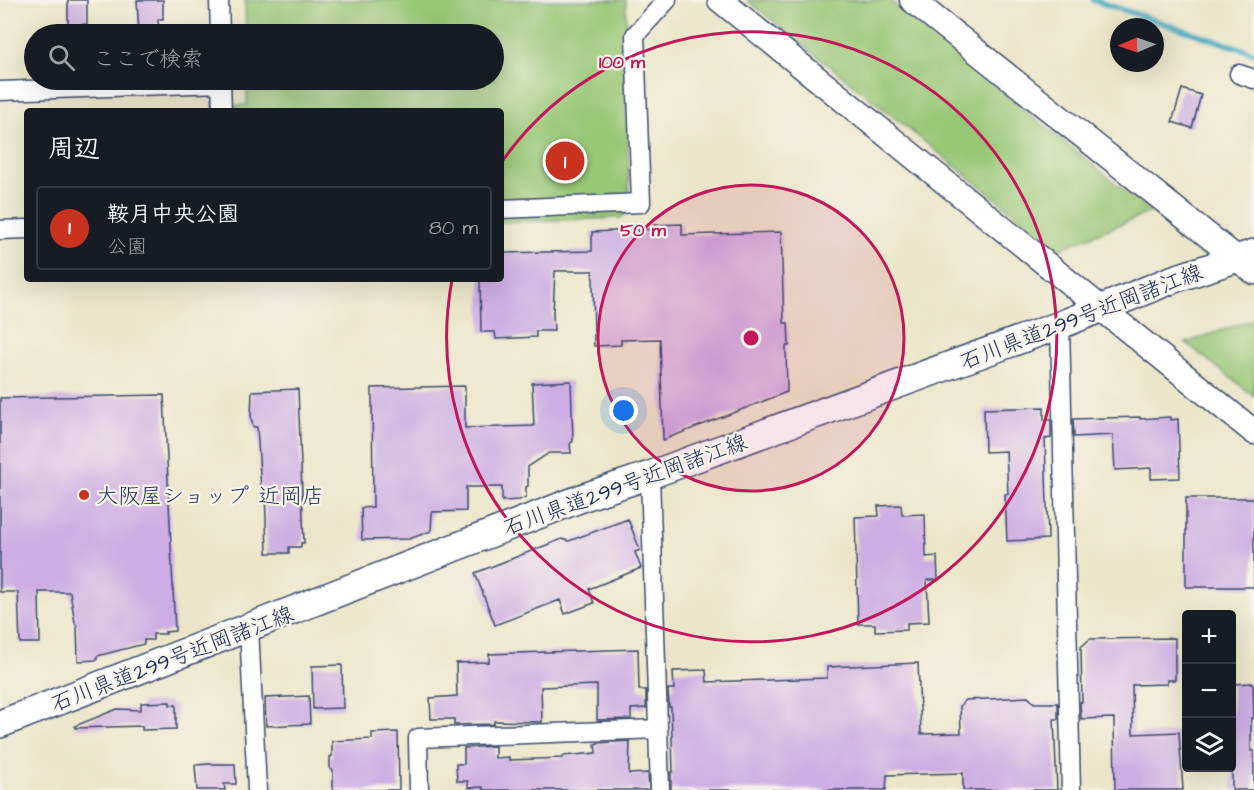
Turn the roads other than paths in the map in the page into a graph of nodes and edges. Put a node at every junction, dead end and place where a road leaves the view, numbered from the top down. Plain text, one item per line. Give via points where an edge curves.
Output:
1 (219, 0) edge
2 (667, 0) edge
3 (720, 0) edge
4 (912, 0) edge
5 (220, 24) edge
6 (24, 90) edge
7 (221, 90) edge
8 (0, 91) edge
9 (222, 108) edge
10 (504, 208) edge
11 (24, 229) edge
12 (0, 230) edge
13 (1248, 261) edge
14 (1100, 309) junction
15 (1060, 325) junction
16 (1254, 432) edge
17 (650, 475) junction
18 (249, 628) junction
19 (0, 724) edge
20 (658, 729) junction
21 (257, 790) edge
22 (419, 790) edge
23 (660, 790) edge
24 (1071, 790) edge

1 - 5 street
2 - 10 street via 635,35 641,202
3 - 14 street
4 - 13 street
6 - 8 street
7 - 9 street
11 - 12 street
13 - 14 main road, 石川県道299号近岡諸江線 via 1174,279
14 - 15 main road, 石川県道299号近岡諸江線
14 - 16 street
15 - 17 main road, 石川県道299号近岡諸江線
15 - 24 street
17 - 18 main road, 石川県道299号近岡諸江線
17 - 20 street
18 - 19 main road, 石川県道299号近岡諸江線
18 - 21 street
20 - 22 street via 418,738
20 - 23 street

